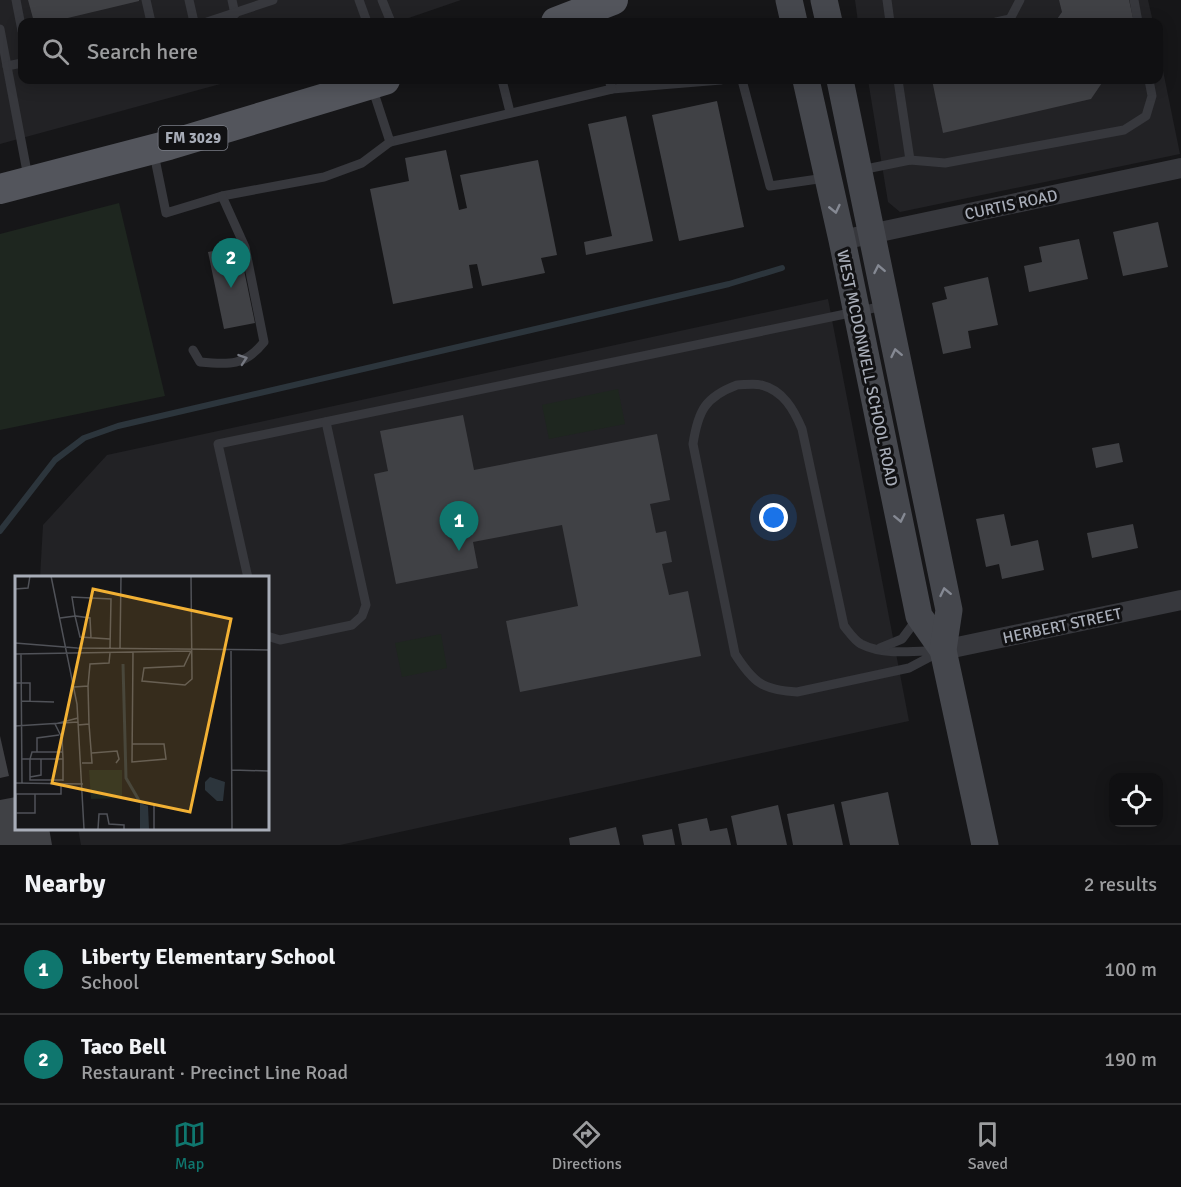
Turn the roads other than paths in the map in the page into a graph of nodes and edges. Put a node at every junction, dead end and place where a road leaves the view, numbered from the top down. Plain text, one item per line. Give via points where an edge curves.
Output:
1 (16, 0) edge
2 (146, 0) edge
3 (189, 0) edge
4 (232, 0) edge
5 (273, 0) edge
6 (359, 0) edge
7 (382, 0) edge
8 (789, 0) edge
9 (824, 0) edge
10 (887, 0) edge
11 (1020, 0) edge
12 (1134, 0) edge
13 (597, 9) edge
14 (235, 14) junction
15 (19, 18) edge
16 (150, 18) edge
17 (193, 18) edge
18 (221, 18) edge
19 (366, 18) edge
20 (389, 18) edge
21 (569, 18) edge
22 (793, 18) edge
23 (828, 18) edge
24 (889, 18) edge
25 (1011, 18) edge
26 (1137, 18) edge
27 (0, 29) edge
28 (2, 52) edge
29 (18, 64) edge
30 (7, 66) junction
31 (368, 84) edge
32 (379, 84) edge
33 (503, 84) edge
34 (610, 84) edge
35 (743, 84) edge
36 (807, 84) edge
37 (841, 84) edge
38 (899, 84) edge
39 (1150, 84) edge
40 (510, 112) junction
41 (390, 142) junction
42 (153, 148) junction
43 (910, 160) junction
44 (1181, 168) edge
45 (859, 171) junction
46 (828, 177) junction
47 (29, 182) junction
48 (0, 189) edge
49 (222, 196) junction
50 (872, 233) junction
51 (842, 240) junction
52 (886, 305) junction
53 (857, 312) junction
54 (193, 350) dead end
55 (326, 422) junction
56 (248, 576) edge
57 (1181, 600) edge
58 (919, 615) junction
59 (268, 636) edge
60 (878, 649) junction
61 (943, 650) junction
62 (985, 845) edge

1 - 15 lane
2 - 16 lane
3 - 17 lane
4 - 14 lane
5 - 14 lane
6 - 19 lane
7 - 20 lane
8 - 22 main road
9 - 23 main road
10 - 24 lane
11 - 25 lane
12 - 26 lane
13 - 21 main road
14 - 18 lane
27 - 28 lane
28 - 30 lane
29 - 30 lane
30 - 47 lane
31 - 42 main road, FM 3029
32 - 41 lane
33 - 40 lane
34 - 40 lane
35 - 46 lane via 770,186
36 - 46 main road, WEST MCDONWELL SCHOOL ROAD
37 - 45 main road, WEST MCDONWELL SCHOOL ROAD
38 - 43 lane
39 - 43 lane via 1152,96 1146,117 1124,130 945,163
40 - 41 lane
41 - 49 lane via 362,163 324,177
42 - 47 main road, FM 3029
42 - 49 lane via 166,213
43 - 45 lane
44 - 50 street, CURTIS ROAD
45 - 50 main road, WEST MCDONWELL SCHOOL ROAD
46 -> 51 main road, WEST MCDONWELL SCHOOL ROAD
47 - 48 main road, FM 3029
54 -> 49 lane via 200,362 225,365 252,357 264,342 244,247
50 - 51 street, CURTIS ROAD
52 -> 50 main road, WEST MCDONWELL SCHOOL ROAD
51 - 53 main road, WEST MCDONWELL SCHOOL ROAD
52 - 53 lane
61 -> 52 main road, WEST MCDONWELL SCHOOL ROAD via 948,610
53 - 55 lane
53 -> 58 main road, WEST MCDONWELL SCHOOL ROAD
55 - 56 lane via 218,444
55 - 59 lane via 366,605 362,616 352,625 280,640
57 - 61 street, HERBERT STREET
58 - 60 lane via 902,639
58 - 61 main road, WEST MCDONWELL SCHOOL ROAD
60 - 61 lane
60 - 61 lane via 859,643 844,626 802,429 794,410 782,396 761,385 737,385 720,392 706,403 696,423 693,444 735,654 749,675 779,691 797,692 909,668
61 - 62 main road, WEST MCDONWELL SCHOOL ROAD

